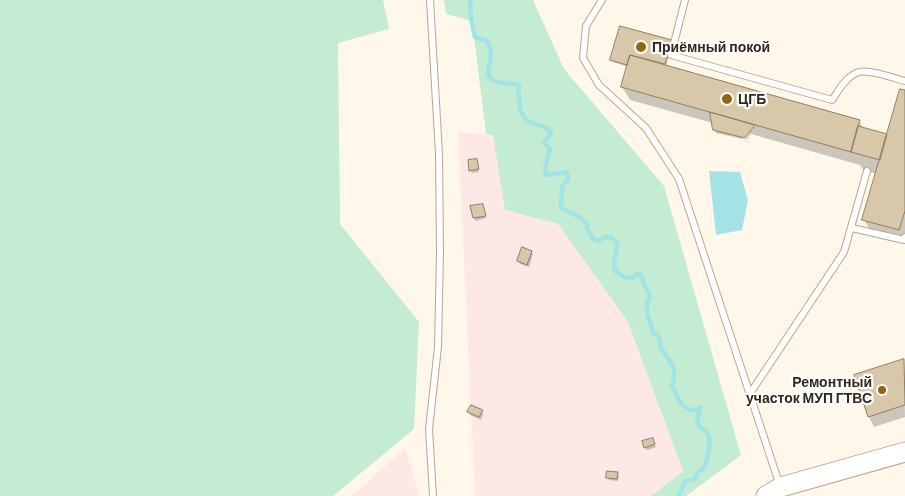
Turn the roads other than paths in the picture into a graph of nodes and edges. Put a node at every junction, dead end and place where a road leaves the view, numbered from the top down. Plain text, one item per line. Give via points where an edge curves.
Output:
1 (430, 0) edge
2 (602, 0) edge
3 (685, 0) edge
4 (905, 81) edge
5 (867, 171) dead end
6 (852, 228) junction
7 (905, 237) edge
8 (749, 395) junction
9 (905, 452) edge
10 (773, 492) edge
11 (433, 496) edge

1 - 11 lane via 440,252 438,347 430,429
2 - 8 lane via 586,26 583,58 599,85 646,128 679,179
3 - 4 lane via 671,54 832,100 845,81 859,72
5 - 6 lane
6 - 7 lane via 904,240
6 - 8 lane via 844,252
8 - 10 lane
9 - 10 street

